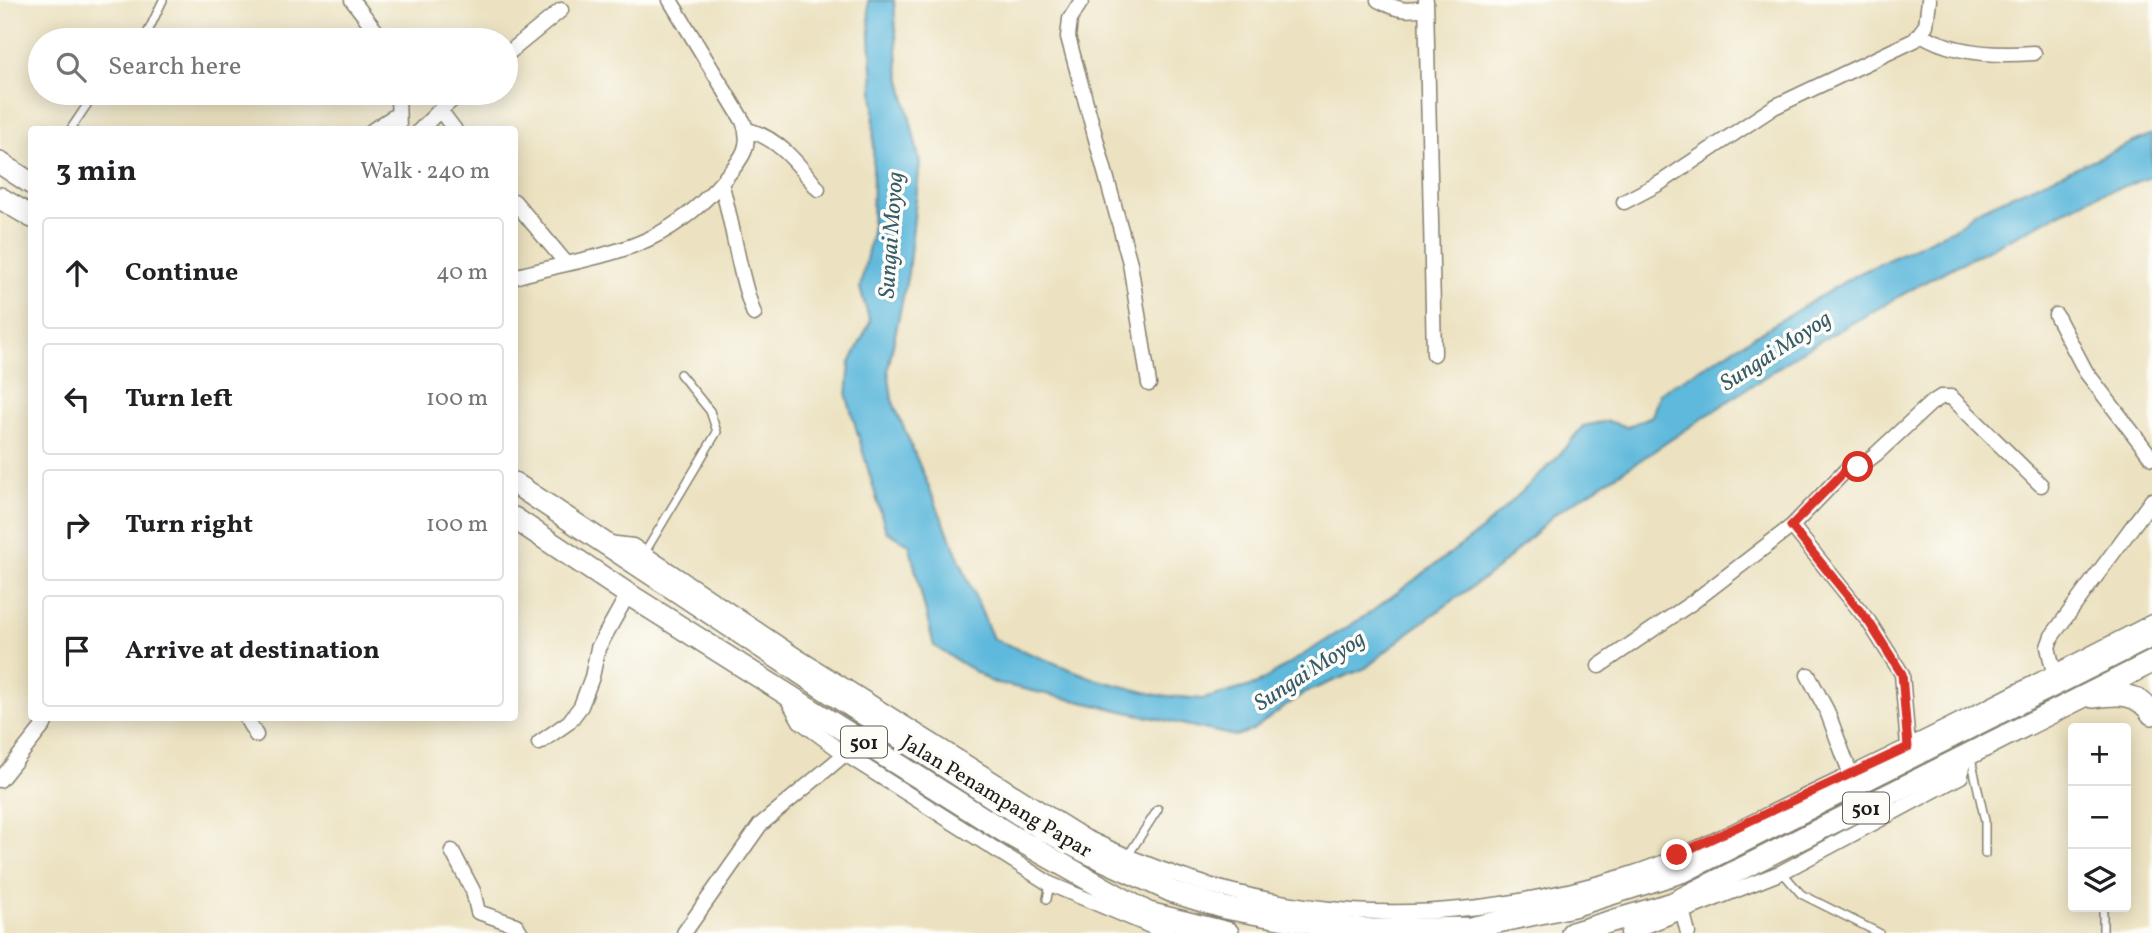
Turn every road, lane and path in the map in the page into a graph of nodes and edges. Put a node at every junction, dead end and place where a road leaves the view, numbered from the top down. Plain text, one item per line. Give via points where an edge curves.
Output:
1 (163, 0) edge
2 (352, 0) edge
3 (670, 0) edge
4 (1082, 0) edge
5 (1378, 0) edge
6 (1929, 0) edge
7 (1426, 3) edge
8 (561, 10) dead end
9 (150, 28) edge
10 (374, 28) edge
11 (1921, 34) junction
12 (518, 45) edge
13 (2034, 54) dead end
14 (87, 105) edge
15 (397, 105) edge
16 (446, 105) edge
17 (440, 110) junction
18 (397, 114) junction
19 (74, 126) edge
20 (379, 126) edge
21 (398, 126) edge
22 (424, 126) edge
23 (452, 126) edge
24 (747, 130) junction
25 (0, 163) edge
26 (28, 181) edge
27 (722, 183) junction
28 (818, 189) dead end
29 (0, 198) edge
30 (1624, 201) dead end
31 (518, 206) edge
32 (28, 215) edge
33 (566, 263) junction
34 (518, 276) edge
35 (754, 314) dead end
36 (2056, 315) dead end
37 (1434, 354) dead end
38 (680, 374) dead end
39 (1149, 384) dead end
40 (2152, 458) edge
41 (2041, 485) dead end
42 (518, 486) edge
43 (2152, 500) edge
44 (518, 521) edge
45 (1791, 526) junction
46 (607, 543) junction
47 (643, 555) junction
48 (628, 594) junction
49 (2152, 622) edge
50 (2152, 636) edge
51 (2152, 662) edge
52 (1599, 666) dead end
53 (2054, 673) junction
54 (1808, 675) dead end
55 (781, 688) junction
56 (2082, 698) junction
57 (2152, 714) edge
58 (44, 721) edge
59 (248, 721) edge
60 (256, 735) dead end
61 (539, 743) dead end
62 (1908, 747) junction
63 (845, 754) junction
64 (1967, 757) junction
65 (1851, 775) junction
66 (0, 780) edge
67 (1158, 809) dead end
68 (452, 851) dead end
69 (1985, 854) dead end
70 (1127, 857) junction
71 (1782, 872) junction
72 (1051, 884) junction
73 (1047, 899) dead end
74 (2103, 912) edge
75 (1683, 913) junction
76 (1146, 930) edge
77 (522, 933) edge
78 (684, 933) edge
79 (1167, 933) edge
80 (1228, 933) edge
81 (1572, 933) edge
82 (1628, 933) edge
83 (1688, 933) edge
84 (1879, 933) edge
85 (2103, 933) edge

1 - 9 lane
2 - 10 street
3 - 24 street via 731,96
4 - 39 street via 1070,19 1068,37 1130,263
5 - 7 street via 1395,10 1412,11
6 - 11 street
7 - 37 street
8 - 12 street
11 - 13 street via 1972,51
11 - 30 street via 1880,59 1774,107 1638,197
14 - 19 lane
15 - 18 street
16 - 17 street
17 - 22 street
17 - 23 street
18 - 20 street
18 - 21 street
24 - 27 street via 744,156
24 - 28 street via 794,159
25 - 26 main road
27 - 33 street via 674,227 641,245
27 - 35 street
29 - 32 main road
31 - 33 street
33 - 34 street
36 - 40 street via 2086,372
38 - 47 lane via 710,411 717,432
41 - 45 street via 1951,397 1941,397 1876,454 1846,470
42 - 46 main road, Jalan Penampang Papar / 501
43 - 53 street via 2052,636 2048,647
44 - 48 main road, Jalan Penampang Papar / 501
45 - 52 street via 1693,602
45 - 62 street via 1869,622 1902,674
46 - 47 street via 633,546
46 - 50 main road, Jalan Penampang Papar / 501 via 820,686 1042,829 1086,852 1172,892 1224,908 1372,930 1470,928 1573,906 1684,871
47 - 70 street via 971,767 1085,837
48 - 55 main road, Jalan Penampang Papar / 501
48 - 61 street via 598,648 582,706 569,722
49 - 53 street
51 - 56 main road, 501
53 - 62 street
54 - 65 street via 1827,710
55 - 63 street via 800,721
55 - 80 main road, Jalan Penampang Papar / 501 via 1010,835 1148,914
56 - 57 main road via 2132,696 2144,702
56 - 64 main road, 501
58 - 66 street
59 - 60 street
62 - 65 street
63 - 72 street
63 - 78 street via 760,825
64 - 69 lane via 1985,821
64 - 71 street via 1961,776
64 - 81 main road, 501 via 1674,904
65 - 70 street via 1628,875 1466,912 1374,915 1254,898
67 - 70 lane
68 - 77 street via 473,891 478,912 516,925
71 - 75 street
71 - 84 lane via 1801,894
72 - 73 lane
72 - 76 street
74 - 85 lane
75 - 82 street
75 - 83 street
76 - 79 street

